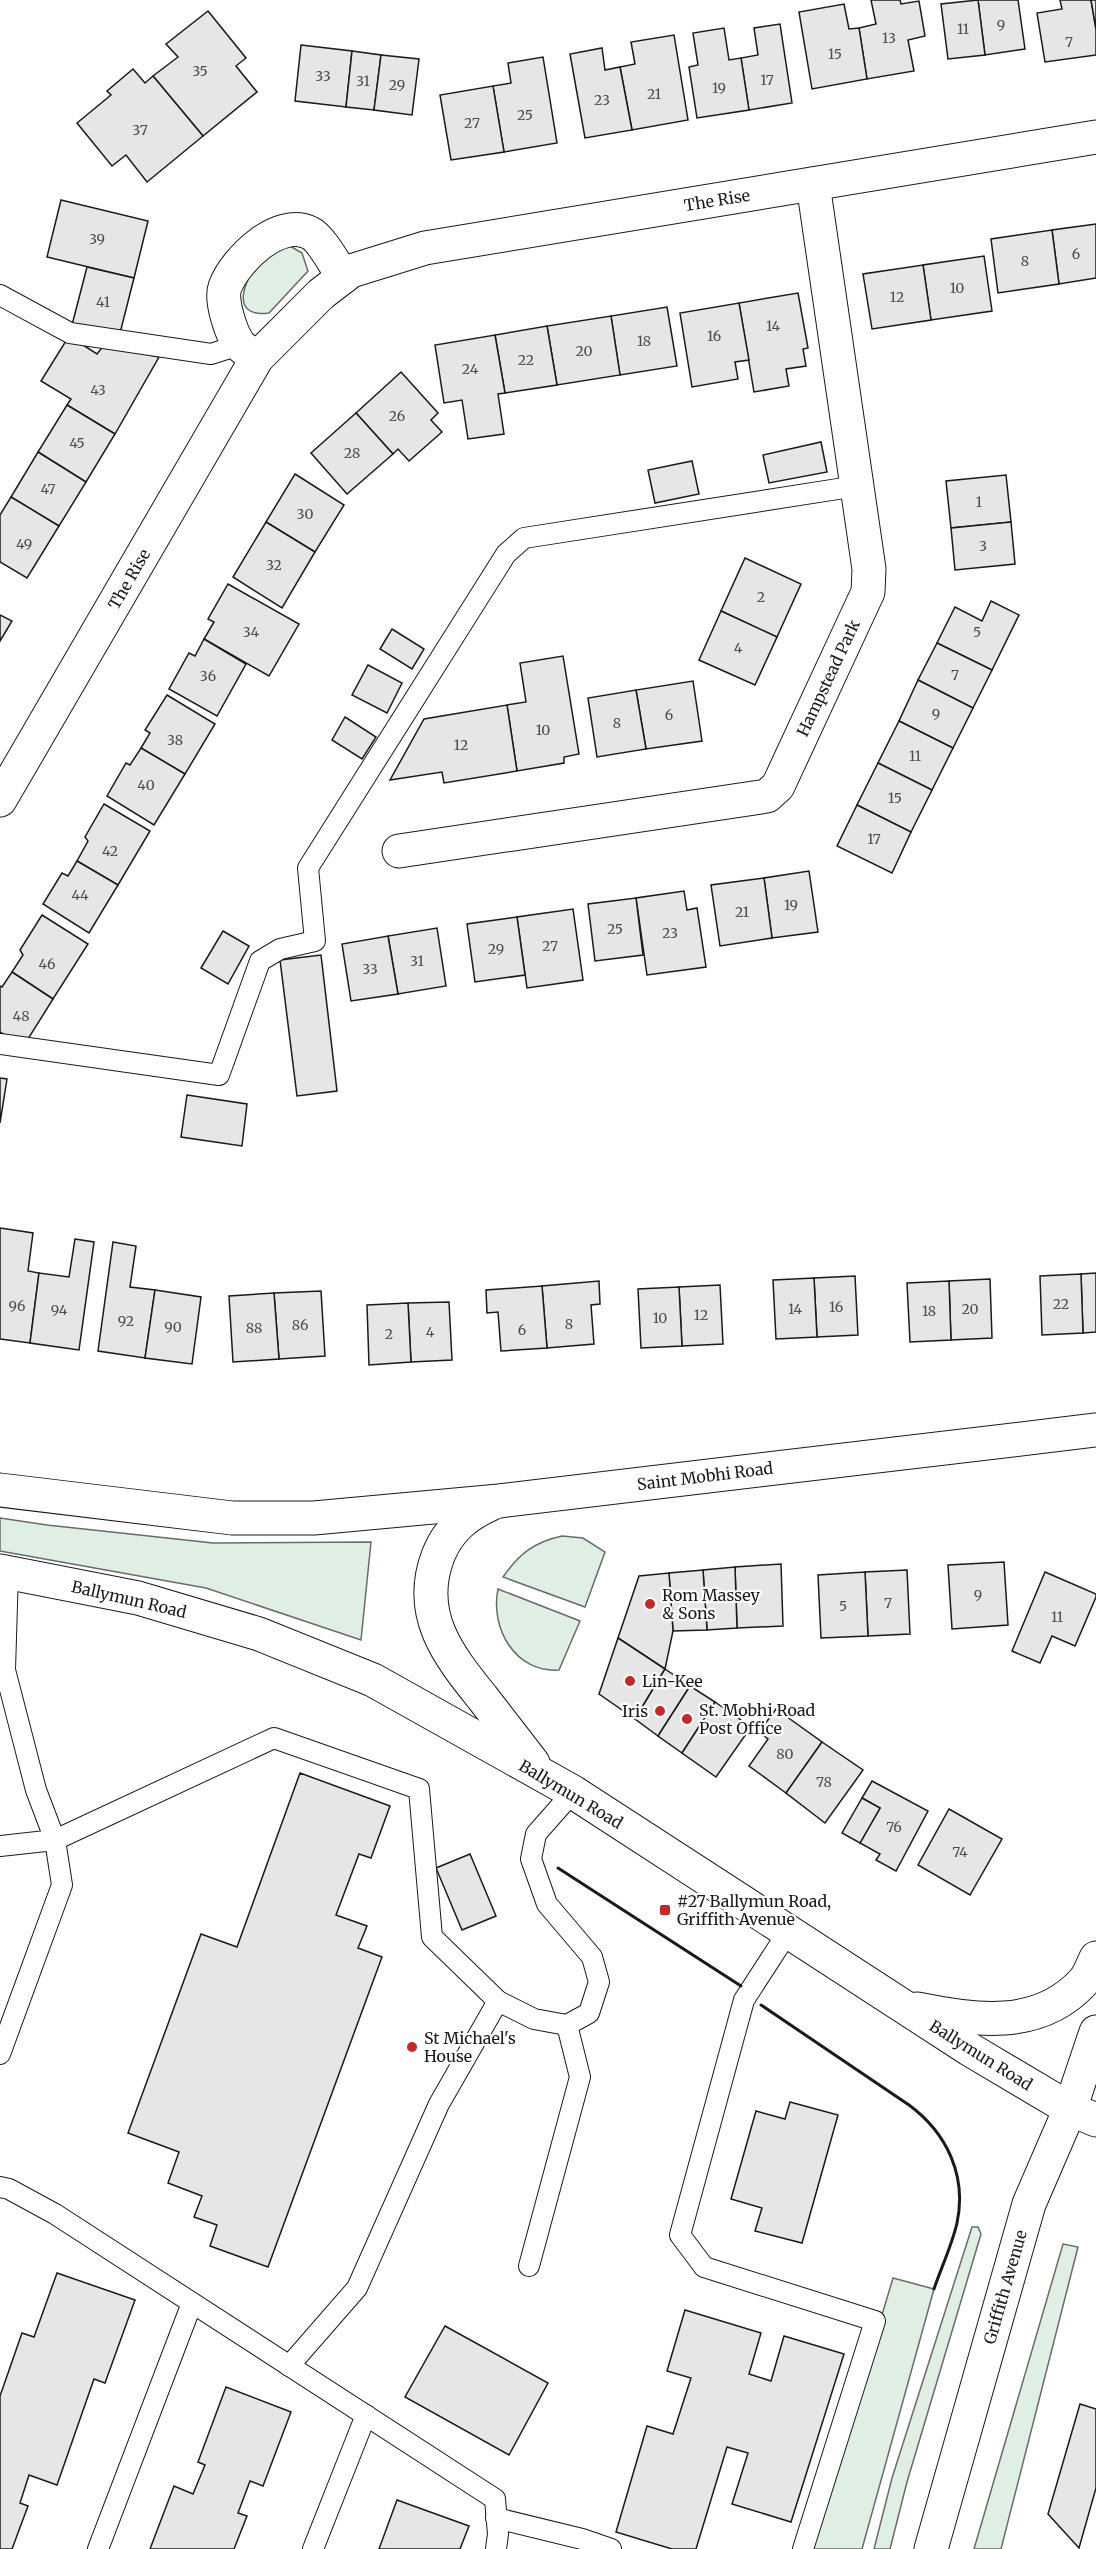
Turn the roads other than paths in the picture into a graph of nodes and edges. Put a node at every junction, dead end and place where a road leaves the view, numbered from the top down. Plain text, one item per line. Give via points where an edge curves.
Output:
1 (1096, 137) edge
2 (813, 184) junction
3 (343, 277) junction
4 (0, 295) edge
5 (248, 351) junction
6 (857, 486) junction
7 (0, 800) edge
8 (399, 851) dead end
9 (0, 1044) edge
10 (1096, 1430) edge
11 (0, 1490) edge
12 (499, 1501) junction
13 (4, 1572) edge
14 (542, 1775) junction
15 (573, 1792) junction
16 (55, 1840) junction
17 (0, 1846) edge
18 (788, 1932) junction
19 (1096, 1958) edge
20 (498, 2001) junction
21 (901, 2006) junction
22 (567, 2025) junction
23 (1096, 2032) edge
24 (0, 2054) edge
25 (1083, 2115) edge
26 (0, 2187) edge
27 (529, 2266) dead end
28 (192, 2303) junction
29 (289, 2366) junction
30 (366, 2415) junction
31 (496, 2518) junction
32 (98, 2549) edge
33 (313, 2549) edge
34 (496, 2549) edge
35 (611, 2549) edge
36 (803, 2549) edge
37 (932, 2549) edge

1 - 2 main road, The Rise
2 - 3 main road, The Rise via 425,248
2 - 6 main road, Hampstead Park
3 - 5 main road, The Rise
3 - 5 main road via 312,233 299,229 257,244 225,288 223,306
4 - 5 lane via 70,333 211,354
5 - 7 main road, The Rise
6 - 8 main road, Hampstead Park via 869,569 868,592 778,786 767,796
6 - 9 lane via 524,538 506,554 308,868 315,941 280,949 260,961 219,1075
10 - 12 main road, Saint Mobhi Road
11 - 12 main road, Saint Mobhi Road via 232,1518 314,1518
12 - 14 main road via 469,1515 447,1537 433,1572 431,1601 445,1648
13 - 14 main road, Ballymun Road via 138,1598 259,1634 373,1680
13 - 16 lane via 5,1670 36,1790
14 - 15 main road, Ballymun Road
15 - 18 main road, Ballymun Road
15 - 22 lane via 536,1834 531,1859 547,1904 592,1957 598,1982 589,2013
16 - 17 lane
16 - 20 lane via 274,1738 408,1785 419,1789 432,1937
16 - 24 lane via 62,1885
18 - 21 main road, Ballymun Road
18 - 36 lane via 744,2000 680,2235 704,2267 875,2321
19 - 21 main road via 1084,1982 1053,2006 1027,2015 969,2019
20 - 22 lane via 534,2019
20 - 29 lane via 439,2104 357,2288
21 - 25 main road, Ballymun Road
22 - 27 lane via 580,2077
23 - 25 main road, Griffith Avenue
25 - 37 main road, Griffith Avenue via 1029,2204
26 - 28 lane via 9,2188 55,2214
28 - 29 lane
28 - 32 lane
29 - 30 lane
30 - 31 lane via 495,2499
30 - 33 lane
31 - 34 lane
31 - 35 lane

